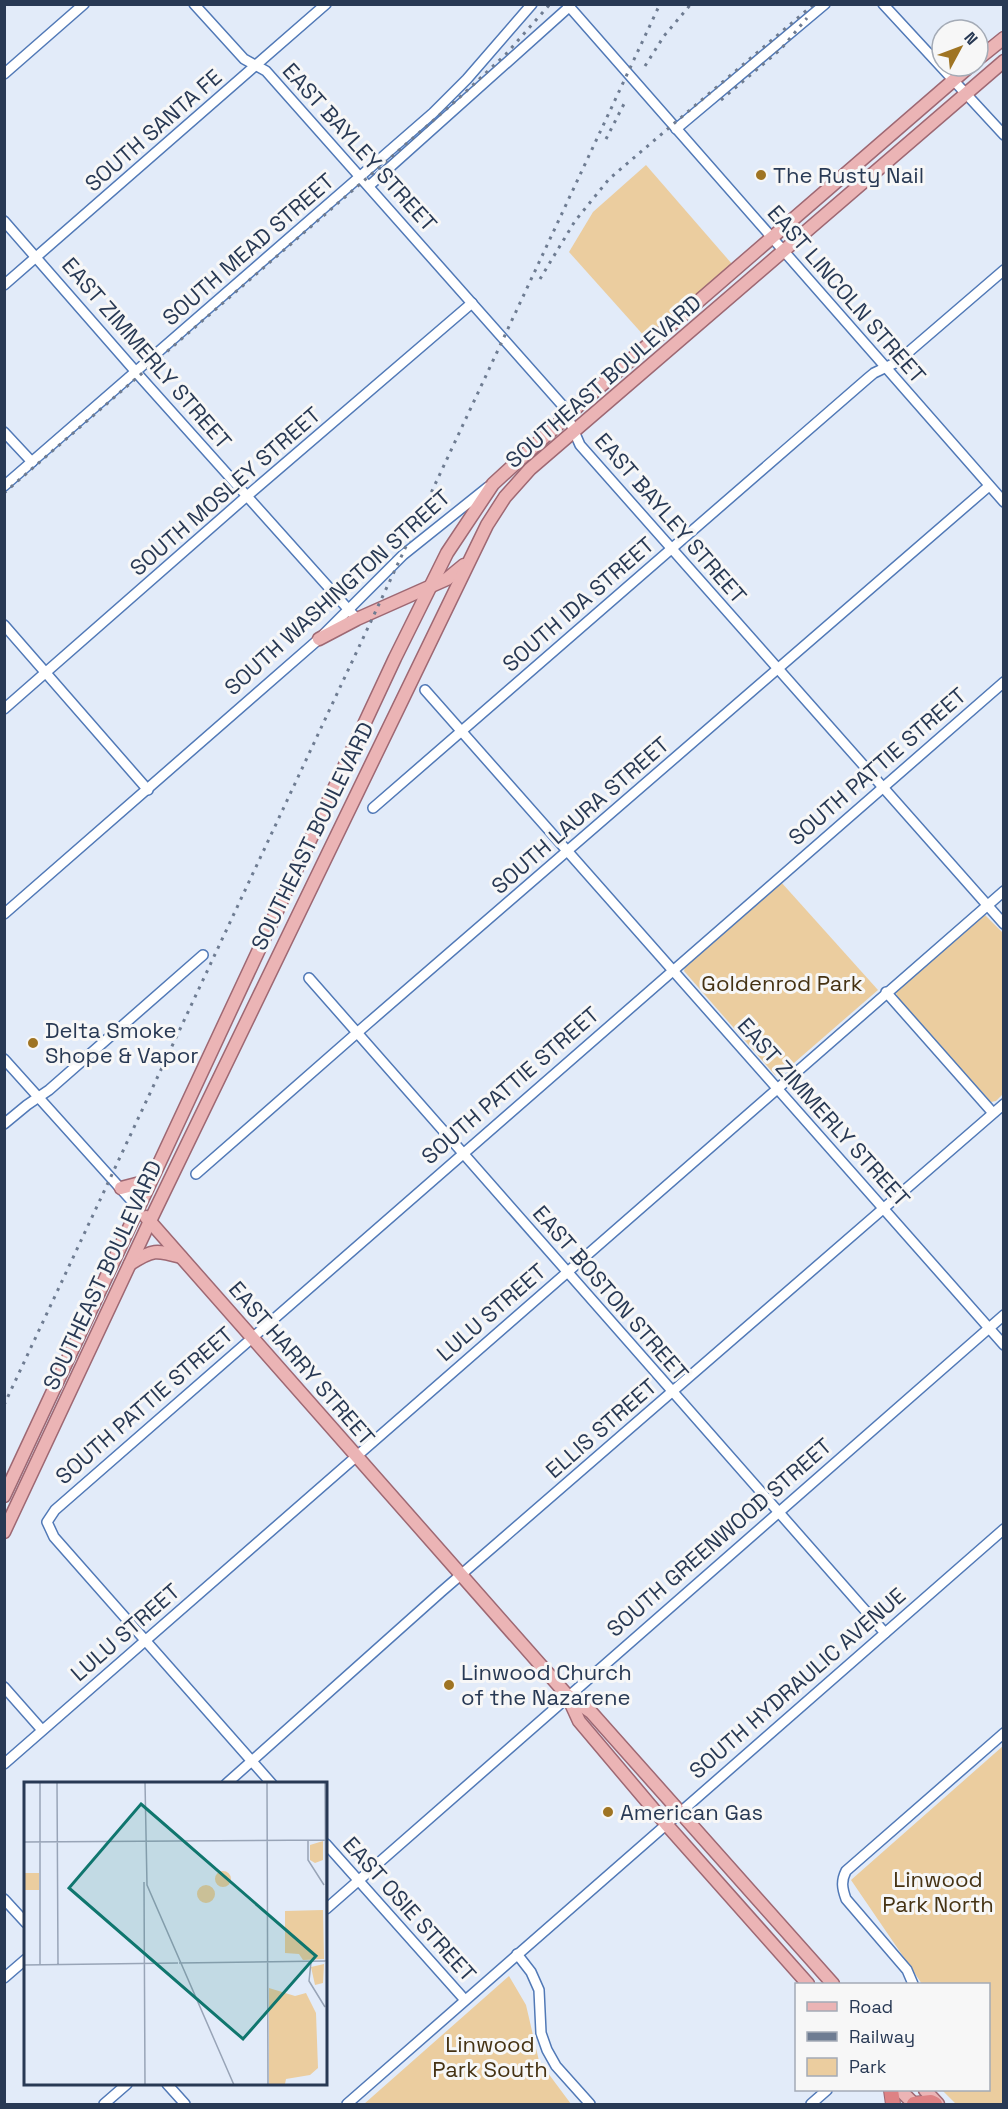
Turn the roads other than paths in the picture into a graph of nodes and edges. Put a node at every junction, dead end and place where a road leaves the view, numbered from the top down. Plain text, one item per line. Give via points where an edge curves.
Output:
1 (84, 4) edge
2 (194, 4) edge
3 (326, 4) edge
4 (532, 4) edge
5 (825, 4) edge
6 (883, 4) edge
7 (568, 6) edge
8 (1004, 38) edge
9 (990, 49) edge
10 (1004, 61) edge
11 (256, 66) junction
12 (4, 74) edge
13 (955, 78) edge
14 (953, 80) junction
15 (966, 93) junction
16 (676, 129) junction
17 (1004, 135) edge
18 (360, 177) junction
19 (369, 186) junction
20 (4, 221) edge
21 (771, 238) junction
22 (783, 251) junction
23 (36, 257) junction
24 (1004, 270) edge
25 (4, 285) edge
26 (472, 303) junction
27 (885, 367) junction
28 (136, 372) junction
29 (566, 416) junction
30 (4, 432) edge
31 (574, 433) junction
32 (32, 462) junction
33 (493, 484) junction
34 (4, 486) edge
35 (989, 486) junction
36 (248, 496) junction
37 (1004, 502) edge
38 (671, 549) junction
39 (470, 560) junction
40 (429, 587) junction
41 (347, 609) junction
42 (357, 619) junction
43 (4, 625) edge
44 (319, 639) junction
45 (777, 669) junction
46 (46, 673) junction
47 (1004, 682) edge
48 (425, 690) dead end
49 (4, 710) edge
50 (461, 732) junction
51 (882, 787) junction
52 (148, 790) junction
53 (373, 808) dead end
54 (567, 851) junction
55 (1004, 891) edge
56 (987, 906) junction
57 (4, 914) edge
58 (1004, 924) edge
59 (203, 955) dead end
60 (673, 969) junction
61 (309, 978) dead end
62 (886, 992) junction
63 (356, 1034) junction
64 (4, 1059) edge
65 (777, 1088) junction
66 (38, 1097) junction
67 (1004, 1104) edge
68 (993, 1113) junction
69 (4, 1124) edge
70 (462, 1154) junction
71 (159, 1166) junction
72 (196, 1174) dead end
73 (121, 1188) junction
74 (884, 1208) junction
75 (139, 1209) junction
76 (150, 1221) junction
77 (181, 1257) junction
78 (129, 1264) junction
79 (566, 1272) junction
80 (1004, 1314) edge
81 (989, 1328) junction
82 (251, 1337) junction
83 (1004, 1345) edge
84 (672, 1392) junction
85 (356, 1456) junction
86 (4, 1496) edge
87 (778, 1512) junction
88 (1004, 1529) edge
89 (4, 1532) edge
90 (461, 1575) junction
91 (885, 1633) junction
92 (146, 1640) junction
93 (4, 1687) edge
94 (567, 1695) junction
95 (42, 1730) junction
96 (1004, 1733) edge
97 (252, 1760) junction
98 (4, 1764) edge
99 (228, 1782) edge
100 (270, 1782) edge
101 (680, 1812) junction
102 (666, 1824) junction
103 (327, 1845) edge
104 (358, 1880) junction
105 (4, 1899) edge
106 (327, 1908) edge
107 (24, 1921) edge
108 (517, 1954) junction
109 (24, 1961) edge
110 (4, 1978) edge
111 (807, 1983) edge
112 (832, 1983) edge
113 (913, 1983) edge
114 (465, 2000) junction
115 (127, 2085) edge
116 (168, 2085) edge
117 (826, 2091) edge
118 (902, 2091) edge
119 (925, 2100) edge
120 (104, 2104) edge
121 (186, 2104) edge
122 (347, 2104) edge
123 (590, 2104) edge
124 (811, 2104) edge

1 - 12 street
2 - 11 street, EAST BAYLEY STREET via 244,59
3 - 11 street, SOUTH SANTA FE
4 - 18 street, SOUTH MEAD STREET via 449,98
5 - 16 street
6 - 14 street
7 - 16 street, EAST LINCOLN STREET
7 - 19 street, SOUTH MEAD STREET
8 - 9 main road
10 - 15 main road
11 - 18 street, EAST BAYLEY STREET via 266,71
11 - 23 street, SOUTH SANTA FE
13 - 14 main road, SOUTH WASHINGTON STREET
14 - 15 street
14 - 21 main road, SOUTH WASHINGTON STREET
15 - 17 street
15 - 22 main road
16 - 21 street, EAST LINCOLN STREET
18 - 19 street, EAST BAYLEY STREET
18 - 28 street, SOUTH MEAD STREET
19 - 26 street, EAST BAYLEY STREET
20 - 23 street, EAST ZIMMERLY STREET
21 - 22 street, EAST LINCOLN STREET
21 - 29 main road, SOUTH WASHINGTON STREET
22 - 27 street, EAST LINCOLN STREET
22 - 31 main road, SOUTHEAST BOULEVARD
23 - 25 street, SOUTH SANTA FE
23 - 28 street, EAST ZIMMERLY STREET
24 - 27 street, SOUTH IDA STREET via 897,362
26 - 29 street, EAST BAYLEY STREET via 562,406
26 - 36 street, SOUTH MOSLEY STREET
27 - 35 street, EAST LINCOLN STREET
27 - 38 street, SOUTH IDA STREET
28 - 32 street, SOUTH MEAD STREET
28 - 36 street, EAST ZIMMERLY STREET
29 - 31 street, EAST BAYLEY STREET
29 - 33 main road, SOUTH WASHINGTON STREET
30 - 32 street
31 - 38 street, EAST BAYLEY STREET via 580,445
31 - 39 main road, SOUTHEAST BOULEVARD via 530,469 505,497
32 - 34 street, SOUTH MEAD STREET
33 - 40 main road, SOUTHEAST BOULEVARD
33 - 41 street, SOUTH WASHINGTON STREET via 403,555
35 - 37 street, EAST LINCOLN STREET
35 - 45 street, SOUTH LAURA STREET
36 - 41 street, EAST ZIMMERLY STREET
36 - 46 street, SOUTH MOSLEY STREET
38 - 45 street, EAST BAYLEY STREET
38 - 50 street, SOUTH IDA STREET
39 - 40 main road
39 - 76 main road, SOUTHEAST BOULEVARD
40 - 42 main road
40 - 71 main road, SOUTHEAST BOULEVARD
41 - 42 street, EAST ZIMMERLY STREET
41 - 44 street, SOUTH WASHINGTON STREET
42 - 44 main road
43 - 46 street
44 - 52 street, SOUTH WASHINGTON STREET
45 - 51 street, EAST BAYLEY STREET
45 - 54 street, SOUTH LAURA STREET
46 - 49 street, SOUTH MOSLEY STREET
46 - 52 street
47 - 51 street, SOUTH PATTIE STREET
48 - 50 street, EAST ZIMMERLY STREET
50 - 53 street, SOUTH IDA STREET
50 - 54 street, EAST ZIMMERLY STREET
51 - 56 street, EAST BAYLEY STREET
51 - 60 street, SOUTH PATTIE STREET
52 - 57 street, SOUTH WASHINGTON STREET
54 - 60 street, EAST ZIMMERLY STREET
54 - 63 street, SOUTH LAURA STREET
55 - 56 street, LULU STREET
56 - 58 street, EAST BAYLEY STREET
56 - 62 street, LULU STREET
59 - 66 street
60 - 65 street, EAST ZIMMERLY STREET
60 - 70 street, SOUTH PATTIE STREET
61 - 63 street, EAST BOSTON STREET
62 - 65 street, LULU STREET
62 - 68 street
63 - 70 street, EAST BOSTON STREET
63 - 72 street, SOUTH LAURA STREET
64 - 66 street, EAST HARRY STREET
65 - 74 street, EAST ZIMMERLY STREET
65 - 79 street, LULU STREET
66 - 69 street
66 - 73 street, EAST HARRY STREET
67 - 68 street, ELLIS STREET
68 - 74 street, ELLIS STREET
70 - 79 street, EAST BOSTON STREET
70 - 82 street, SOUTH PATTIE STREET
71 - 73 main road via 144,1182
71 - 75 main road, SOUTHEAST BOULEVARD
73 - 75 street, EAST HARRY STREET
74 - 81 street, EAST ZIMMERLY STREET
74 - 84 street, ELLIS STREET
75 - 76 main road, EAST HARRY STREET
75 - 86 main road, SOUTHEAST BOULEVARD
76 - 77 main road, EAST HARRY STREET
76 - 78 main road, SOUTHEAST BOULEVARD
77 - 78 main road via 157,1251
77 - 82 main road, EAST HARRY STREET
78 - 89 main road, SOUTHEAST BOULEVARD
79 - 84 street, EAST BOSTON STREET
79 - 85 street, LULU STREET
80 - 81 street, SOUTH GREENWOOD STREET
81 - 83 street, EAST ZIMMERLY STREET
81 - 87 street, SOUTH GREENWOOD STREET
82 - 85 main road, EAST HARRY STREET
82 - 92 street, SOUTH PATTIE STREET via 55,1510 47,1522 54,1537
84 - 87 street, EAST BOSTON STREET
84 - 90 street, ELLIS STREET
85 - 90 main road, EAST HARRY STREET
85 - 92 street, LULU STREET
87 - 91 street, EAST BOSTON STREET
87 - 94 street, SOUTH GREENWOOD STREET
88 - 91 street, SOUTH HYDRAULIC AVENUE
90 - 94 main road, EAST HARRY STREET
90 - 97 street, ELLIS STREET
91 - 101 street, SOUTH HYDRAULIC AVENUE
92 - 95 street, LULU STREET
92 - 97 street
93 - 95 street
94 - 101 main road, EAST HARRY STREET via 591,1712
94 - 102 main road, EAST HARRY STREET via 579,1721
94 - 104 street, SOUTH GREENWOOD STREET
95 - 98 street, LULU STREET
96 - 113 street via 843,1876 846,1899 908,1971
97 - 99 street, ELLIS STREET
97 - 100 street
101 - 102 street, SOUTH HYDRAULIC AVENUE
101 - 112 main road, EAST HARRY STREET
102 - 108 street, SOUTH HYDRAULIC AVENUE
102 - 111 main road, EAST HARRY STREET
103 - 104 street, EAST OSIE STREET
104 - 106 street, SOUTH GREENWOOD STREET
104 - 114 street, EAST OSIE STREET
105 - 107 street
108 - 114 street, SOUTH HYDRAULIC AVENUE
108 - 123 street via 539,1990 541,2033 547,2050
109 - 110 street
114 - 122 street, SOUTH HYDRAULIC AVENUE
115 - 120 street
116 - 121 street
117 - 124 street
118 - 119 main road

